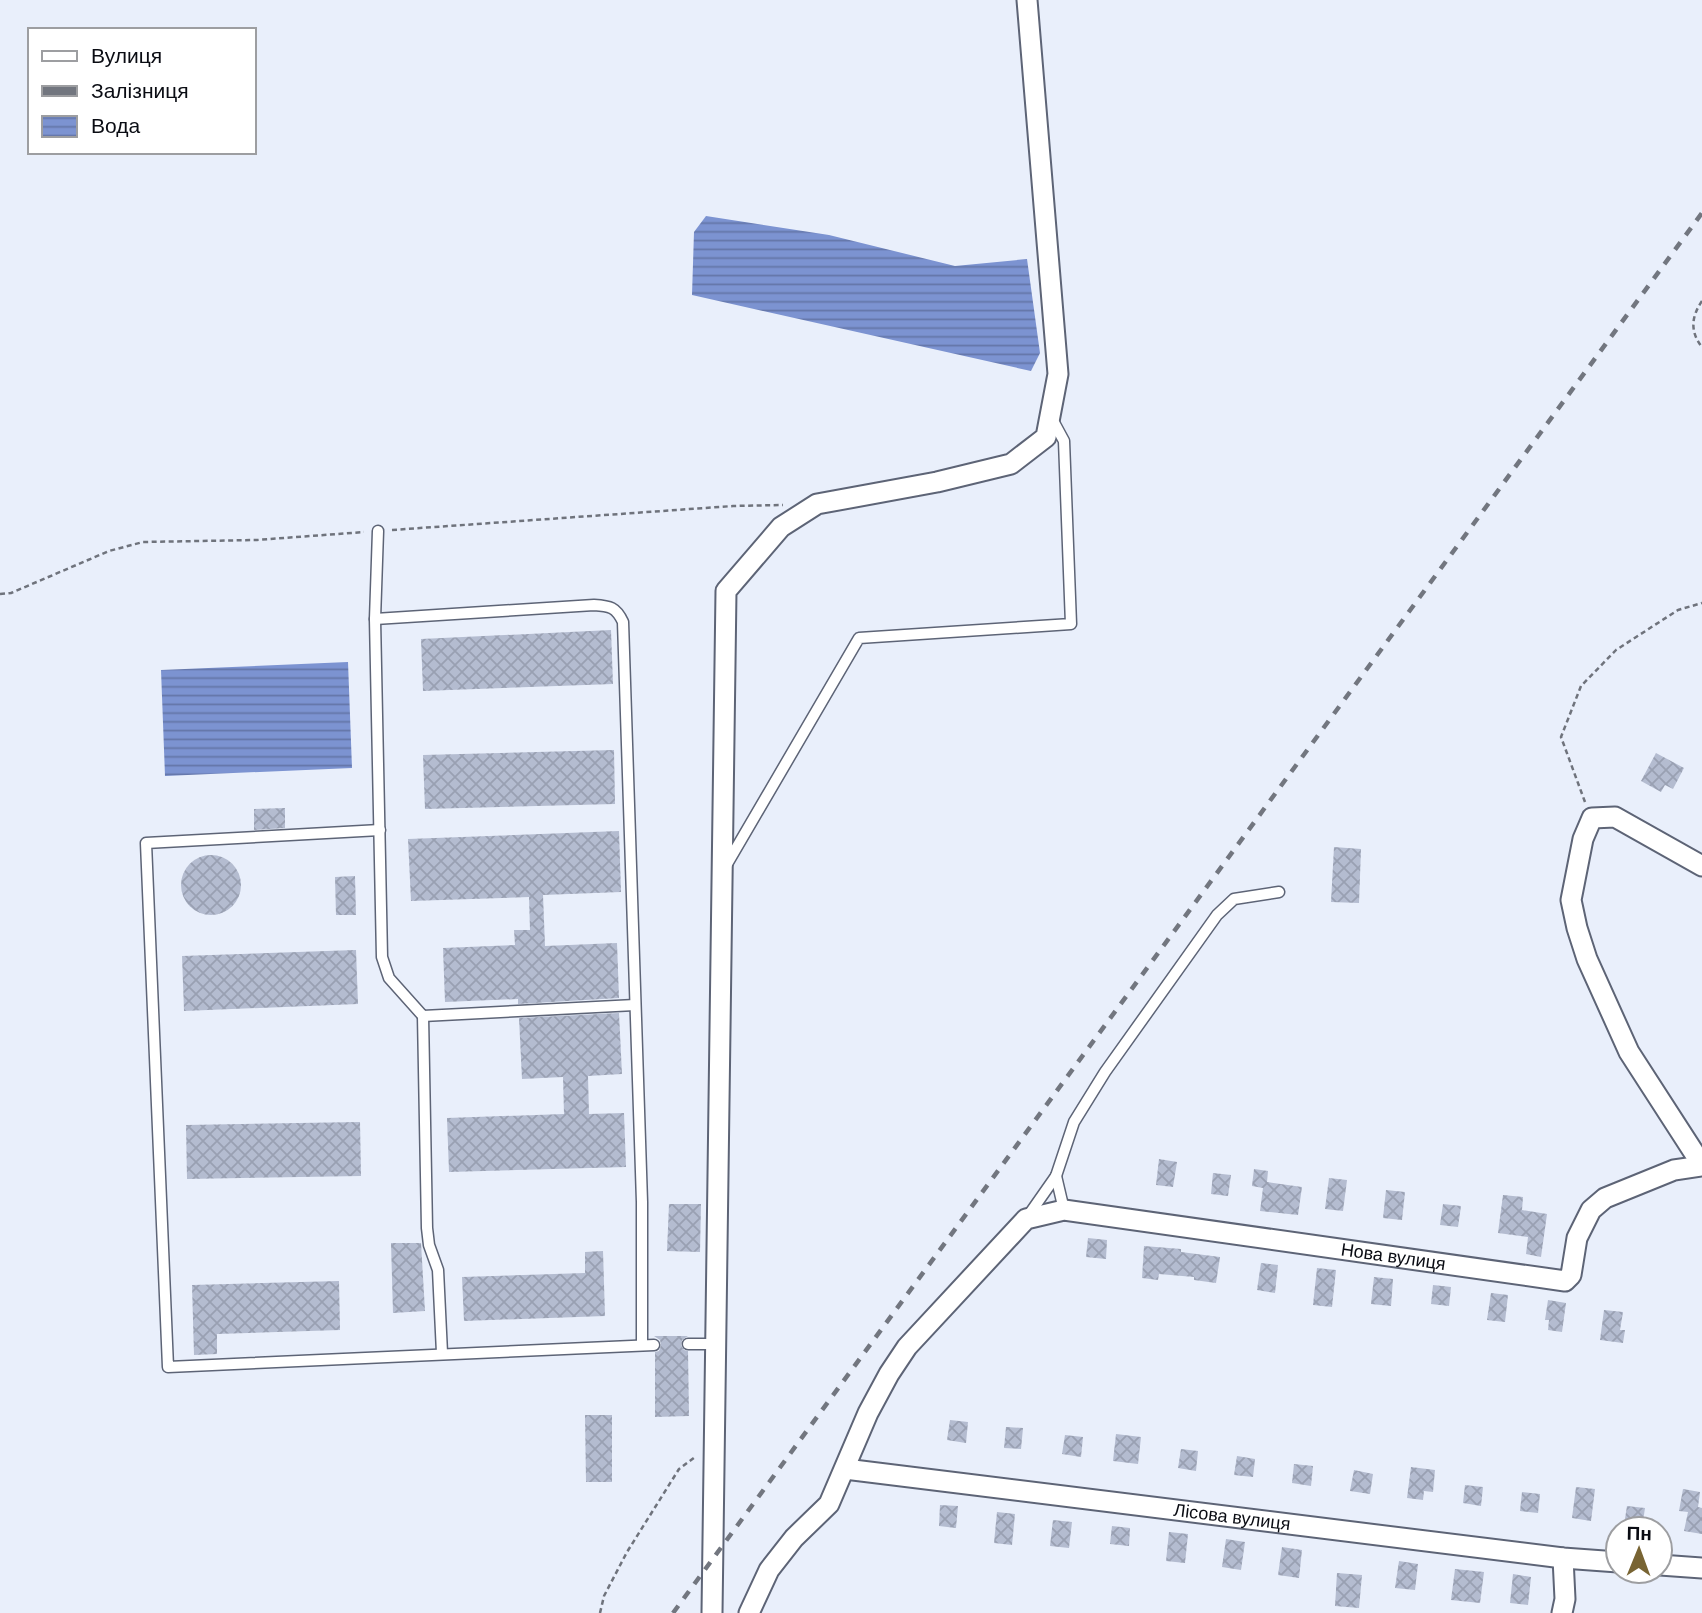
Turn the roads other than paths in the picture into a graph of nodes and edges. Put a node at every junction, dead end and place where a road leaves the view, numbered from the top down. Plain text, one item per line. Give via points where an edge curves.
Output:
1 (1027, 0) edge
2 (1050, 414) junction
3 (378, 531) road end
4 (375, 619) junction
5 (380, 831) junction
6 (1702, 866) edge
7 (723, 871) junction
8 (1279, 892) dead end
9 (635, 1005) junction
10 (422, 1016) junction
11 (1702, 1166) edge
12 (1056, 1176) junction
13 (1064, 1210) junction
14 (1026, 1219) junction
15 (688, 1344) dead end
16 (717, 1344) junction
17 (642, 1345) junction
18 (654, 1345) dead end
19 (442, 1353) junction
20 (845, 1469) junction
21 (1563, 1559) junction
22 (1604, 1561) edge
23 (1674, 1566) edge
24 (1702, 1568) edge
25 (712, 1613) edge
26 (749, 1613) edge
27 (1562, 1613) edge

1 - 2 street via 1058,374
2 - 7 street via 1046,437 1011,464 817,504 781,527 726,591
2 - 7 lane via 1064,441 1071,624 859,638
3 - 4 lane
4 - 5 lane
4 - 9 lane via 594,605 618,611 623,622
5 - 10 lane via 382,957 389,978
5 - 19 lane via 146,843 168,1367
6 - 11 street via 1615,817 1592,818 1583,839 1571,900 1587,958 1629,1052
7 - 16 street
8 - 12 lane via 1234,899 1217,915 1074,1122
9 - 10 lane
9 - 17 lane
10 - 19 lane via 427,1228 438,1270
11 - 13 street, Нова вулиця via 1674,1170 1605,1198 1591,1210 1577,1238 1571,1275 1565,1281
12 - 13 lane
12 - 14 lane
13 - 14 street, Нова вулиця
14 - 20 street via 907,1347 868,1413
15 - 16 lane
16 - 25 street
17 - 18 lane
17 - 19 lane
20 - 21 street, Лісова вулиця
20 - 26 street via 829,1504 769,1570
21 - 22 street, Лісова вулиця
21 - 27 street
23 - 24 street

